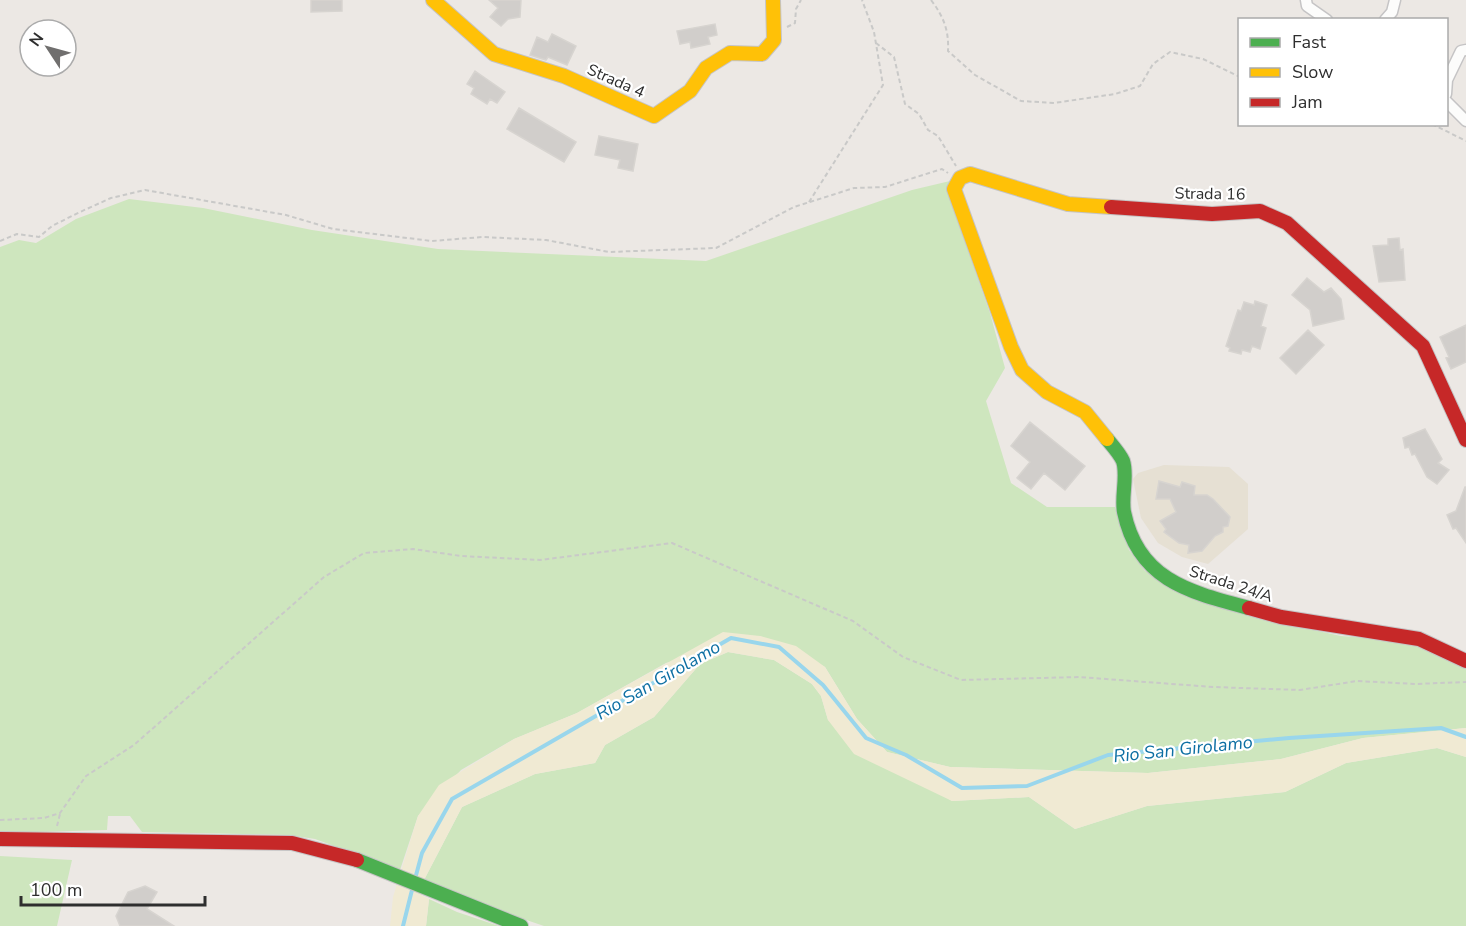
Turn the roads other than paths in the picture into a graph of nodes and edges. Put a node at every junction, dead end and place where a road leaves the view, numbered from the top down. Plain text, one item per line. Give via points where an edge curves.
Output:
1 (433, 0) edge
2 (773, 0) edge
3 (1305, 0) edge
4 (1395, 0) edge
5 (1324, 18) edge
6 (1387, 18) edge
7 (1466, 50) edge
8 (1448, 78) edge
9 (1448, 103) edge
10 (1466, 121) edge
11 (959, 178) joint
12 (1466, 440) edge
13 (1466, 662) edge
14 (0, 840) edge
15 (521, 926) edge

1 - 2 street, Strada 4 via 494,54 564,76 654,116 690,91 706,68 730,53 762,54 774,40
3 - 5 street via 1307,6
4 - 6 street
7 - 8 street via 1461,51
9 - 10 street
11 - 12 street, Strada 16 via 975,175 1068,204 1212,214 1260,211 1287,223 1423,346
11 - 13 street, Strada 24/A via 954,193 1022,370 1047,392 1084,412 1123,462 1124,510 1133,542 1151,568 1210,598 1281,618 1419,639
14 - 15 street via 292,843 331,851

